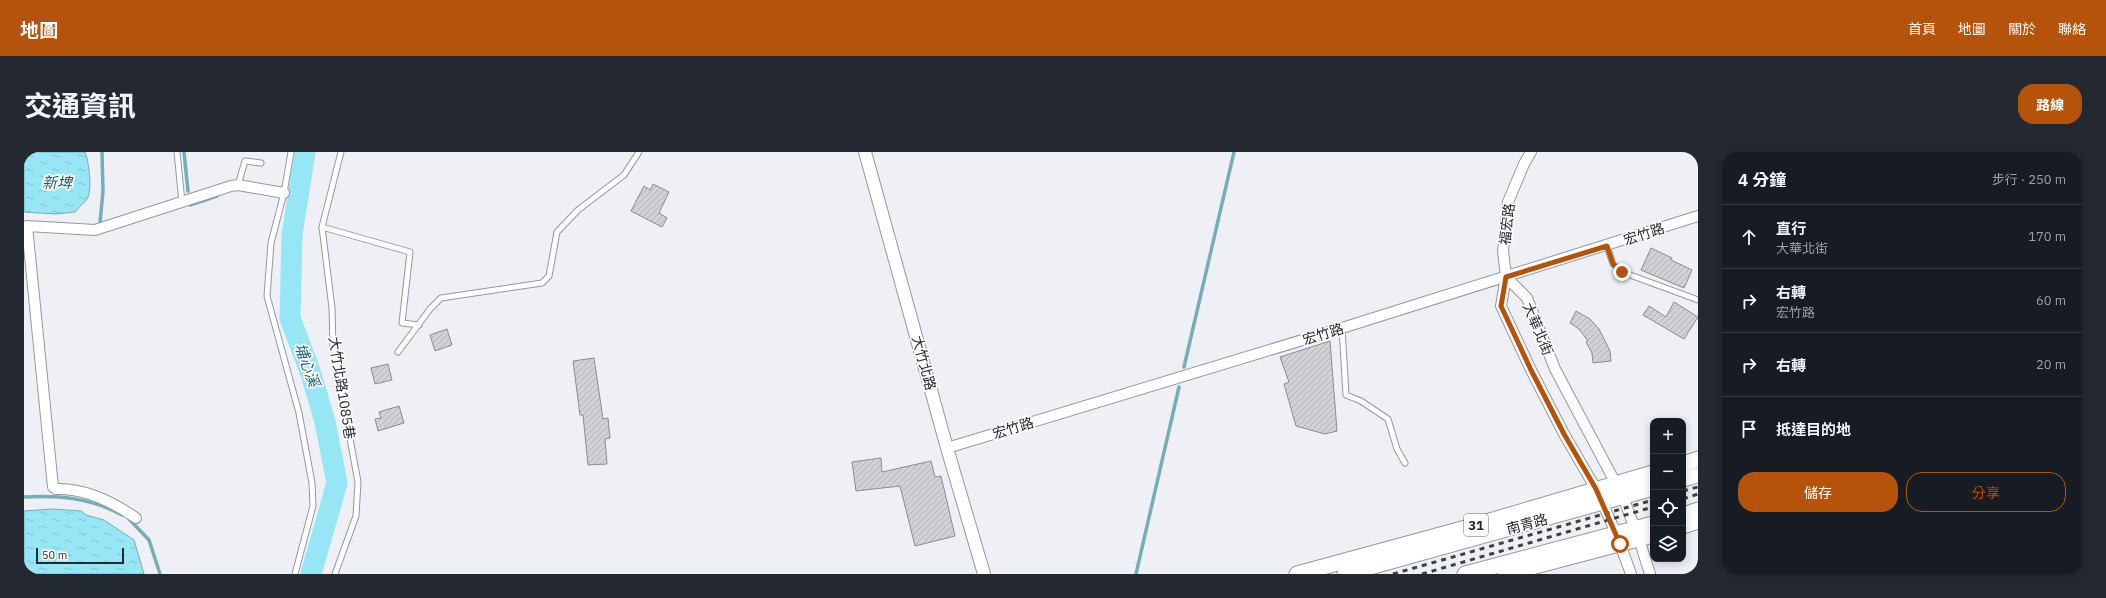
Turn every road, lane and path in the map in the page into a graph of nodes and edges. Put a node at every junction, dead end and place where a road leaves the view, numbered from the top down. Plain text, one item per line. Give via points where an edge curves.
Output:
1 (177, 152) edge
2 (291, 152) edge
3 (341, 152) edge
4 (639, 152) edge
5 (865, 152) edge
6 (1531, 152) edge
7 (261, 163) dead end
8 (238, 185) junction
9 (284, 193) junction
10 (182, 202) junction
11 (1698, 216) edge
12 (322, 227) junction
13 (1607, 246) junction
14 (1506, 277) junction
15 (1698, 300) edge
16 (419, 325) junction
17 (1342, 328) junction
18 (398, 352) dead end
19 (947, 448) junction
20 (1698, 459) edge
21 (1405, 463) dead end
22 (1686, 463) edge
23 (1650, 475) edge
24 (1698, 475) edge
25 (1686, 478) edge
26 (1650, 488) edge
27 (1596, 489) junction
28 (1619, 491) junction
29 (1602, 503) junction
30 (1698, 510) edge
31 (1686, 514) edge
32 (136, 518) dead end
33 (1698, 521) edge
34 (1686, 525) edge
35 (1651, 526) edge
36 (1466, 528) junction
37 (1643, 534) edge
38 (1618, 538) junction
39 (1350, 573) edge
40 (294, 574) edge
41 (335, 574) edge
42 (984, 574) edge
43 (1297, 574) edge
44 (1465, 574) edge
45 (1505, 574) edge
46 (1631, 574) edge
47 (1650, 574) edge

1 - 10 lane
2 - 9 lane
3 - 12 lane, 大竹北路1085巷
4 - 16 lane via 624,175 578,210 557,232 549,276 542,283 441,298
5 - 19 street, 大竹北路
6 - 14 street, 福宏路 via 1508,202 1503,251
7 - 8 lane via 245,161
8 - 9 street
8 - 10 street
9 - 40 lane via 271,244 267,296 299,413 312,483 313,506
10 - 32 street via 95,230 27,226 53,487 106,500
11 - 13 street, 宏竹路
12 - 16 lane via 410,252 402,323
12 - 41 lane, 大竹北路1085巷 via 332,308 333,347 358,482 356,516
13 - 14 street, 宏竹路
13 - 15 lane via 1613,264 1622,272
14 - 17 street, 宏竹路
14 - 27 street, 大華北街 via 1501,306 1564,434
14 - 28 street, 大華北街 via 1527,298 1555,369
16 - 18 lane
17 - 19 street, 宏竹路
17 - 21 lane via 1346,395 1361,401 1388,419 1397,449
19 - 42 street, 大竹北路
20 - 22 main road
23 - 28 main road, 31
24 - 25 main road
26 - 28 main road, 南青路 / 31
27 - 28 main road, 31
27 - 29 street, 大華北街
27 - 36 main road, 31
28 - 29 main road, 南青路 / 31
28 - 37 street, 大華北街
29 - 38 street, 大華北街
29 - 39 main road, 南青路 / 31
30 - 31 main road
33 - 34 main road
35 - 37 main road
36 - 39 main road, 南青路
36 - 43 main road, 31
37 - 38 main road
37 - 47 street, 大華北街
38 - 44 main road
38 - 45 main road
38 - 46 street, 大華北街

